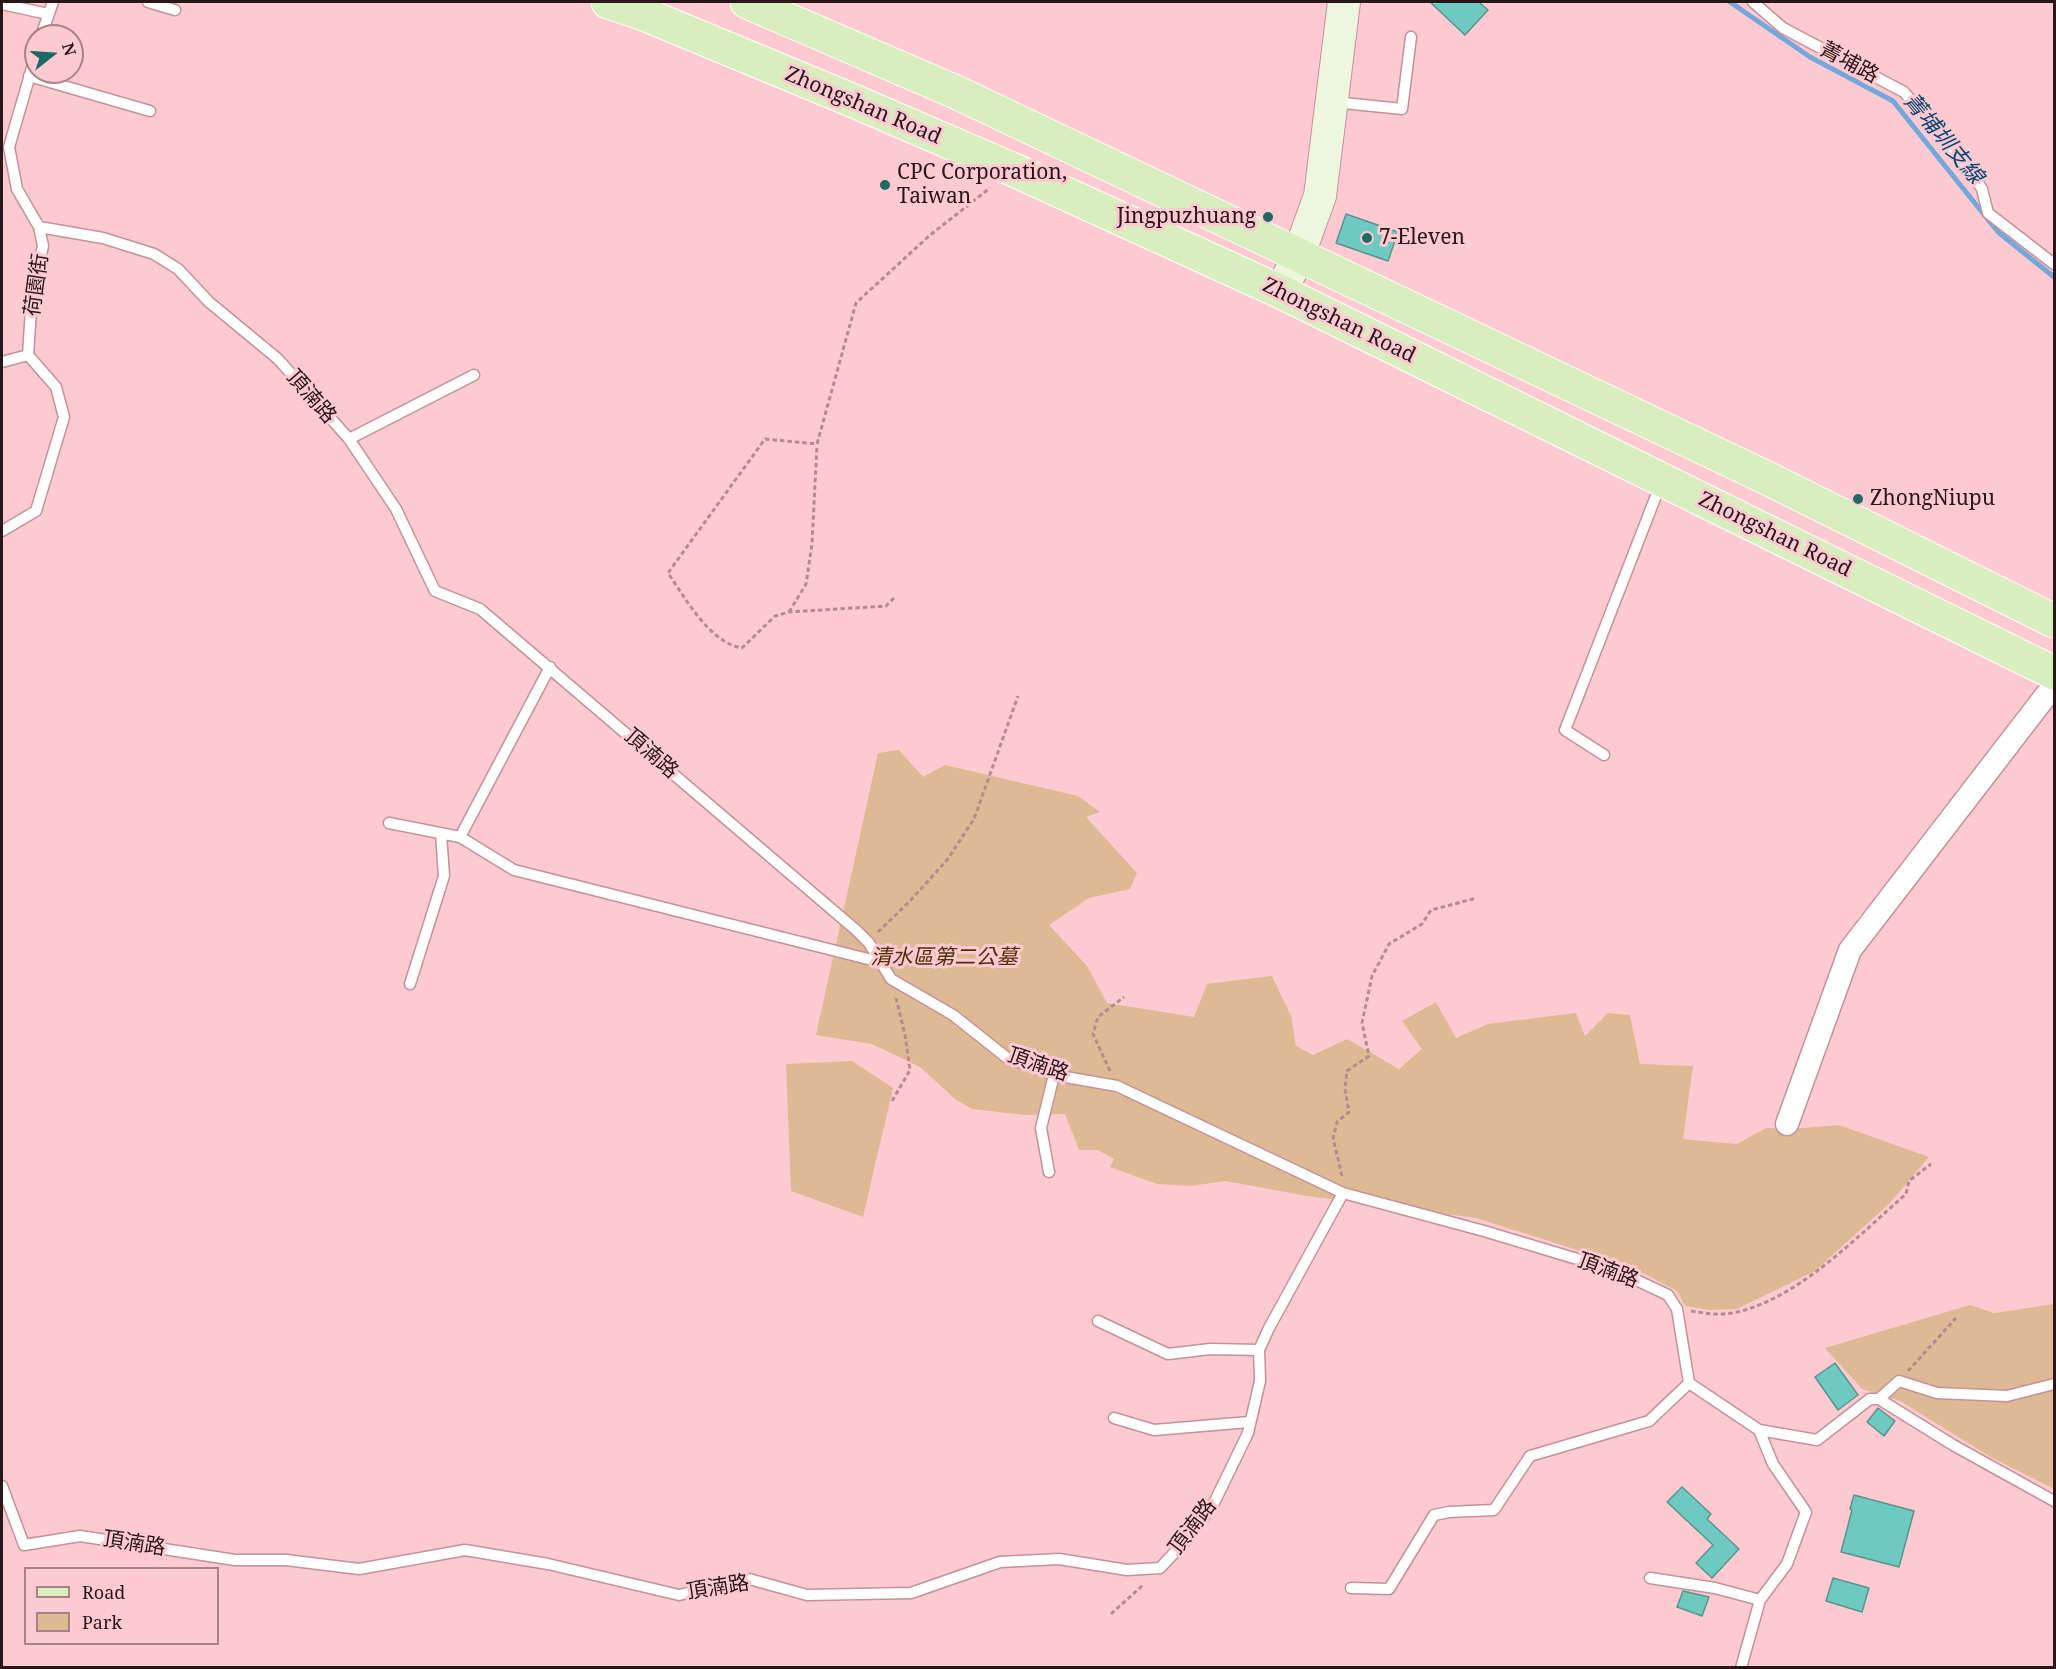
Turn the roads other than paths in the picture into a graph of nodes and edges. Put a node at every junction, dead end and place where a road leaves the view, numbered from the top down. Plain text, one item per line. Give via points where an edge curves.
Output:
1 (53, 2) edge
2 (148, 2) edge
3 (608, 2) edge
4 (747, 2) edge
5 (1344, 2) edge
6 (1753, 2) edge
7 (2, 4) edge
8 (175, 10) dead end
9 (48, 14) junction
10 (45, 24) edge
11 (1411, 37) dead end
12 (28, 84) edge
13 (57, 84) edge
14 (1333, 102) junction
15 (150, 111) dead end
16 (39, 227) junction
17 (1299, 254) junction
18 (2055, 264) edge
19 (1281, 292) junction
20 (28, 355) junction
21 (2, 362) edge
22 (474, 375) dead end
23 (349, 439) junction
24 (1662, 479) junction
25 (2, 531) edge
26 (2055, 621) edge
27 (550, 667) junction
28 (2055, 673) edge
29 (2055, 685) edge
30 (1604, 755) dead end
31 (389, 823) dead end
32 (441, 834) junction
33 (460, 837) junction
34 (880, 962) junction
35 (410, 984) dead end
36 (1054, 1075) junction
37 (1787, 1124) dead end
38 (1049, 1172) dead end
39 (1343, 1193) junction
40 (1098, 1321) dead end
41 (1259, 1350) junction
42 (1689, 1383) junction
43 (2055, 1384) edge
44 (1879, 1399) junction
45 (1114, 1418) dead end
46 (1249, 1422) junction
47 (1759, 1430) junction
48 (2, 1486) edge
49 (2055, 1501) edge
50 (1650, 1578) dead end
51 (1351, 1588) dead end
52 (1760, 1600) junction
53 (1741, 1668) edge

1 - 9 lane
2 - 8 lane
3 - 19 main road, Zhongshan Road via 1014,170
4 - 17 main road, Zhongshan Road via 958,93
5 - 14 street
6 - 18 lane, 菁埔路 via 1783,28 1904,92 1962,159 1982,189 1988,213
7 - 9 lane
9 - 10 lane
11 - 14 lane via 1402,109
12 - 16 lane, 荷園街 via 9,147 17,189
13 - 15 lane
14 - 17 street via 1320,196
16 - 20 lane, 荷園街 via 43,246 32,294
16 - 23 lane, 頂湳路 via 103,238 154,254 178,269 209,302 278,358
17 - 19 street
17 - 26 main road, Zhongshan Road
19 - 24 main road, Zhongshan Road
20 - 21 lane
20 - 25 lane via 56,387 64,417 36,511
22 - 23 lane
23 - 27 lane, 頂湳路 via 396,509 435,591 480,609
24 - 28 main road, Zhongshan Road
24 - 30 lane via 1565,730
27 - 33 lane
27 - 34 lane, 頂湳路 via 869,943
29 - 37 street via 1850,950
31 - 32 lane
32 - 33 lane
32 - 35 lane via 444,876
33 - 34 lane via 514,870
34 - 36 lane, 頂湳路 via 891,979 953,1015 1006,1057
36 - 38 lane via 1041,1128
36 - 39 lane, 頂湳路 via 1117,1086
39 - 41 lane, 頂湳路
39 - 42 lane, 頂湳路 via 1617,1271 1668,1295 1677,1309
40 - 41 lane via 1168,1354 1210,1349
41 - 46 lane, 頂湳路 via 1260,1381
42 - 47 lane
42 - 51 lane via 1649,1421 1530,1456 1494,1510 1434,1515 1389,1589
43 - 44 lane via 2007,1396 1937,1393 1899,1381
44 - 47 lane via 1870,1400 1817,1440
44 - 49 lane
45 - 46 lane via 1154,1430
46 - 48 lane, 頂湳路 via 1248,1432 1214,1503 1160,1568 1126,1570 1059,1558 1000,1562 911,1593 807,1595 749,1579 679,1595 548,1564 465,1550 359,1569 286,1560 235,1560 80,1536 24,1545
47 - 52 lane via 1773,1464 1806,1512 1787,1564
50 - 52 lane
52 - 53 lane

